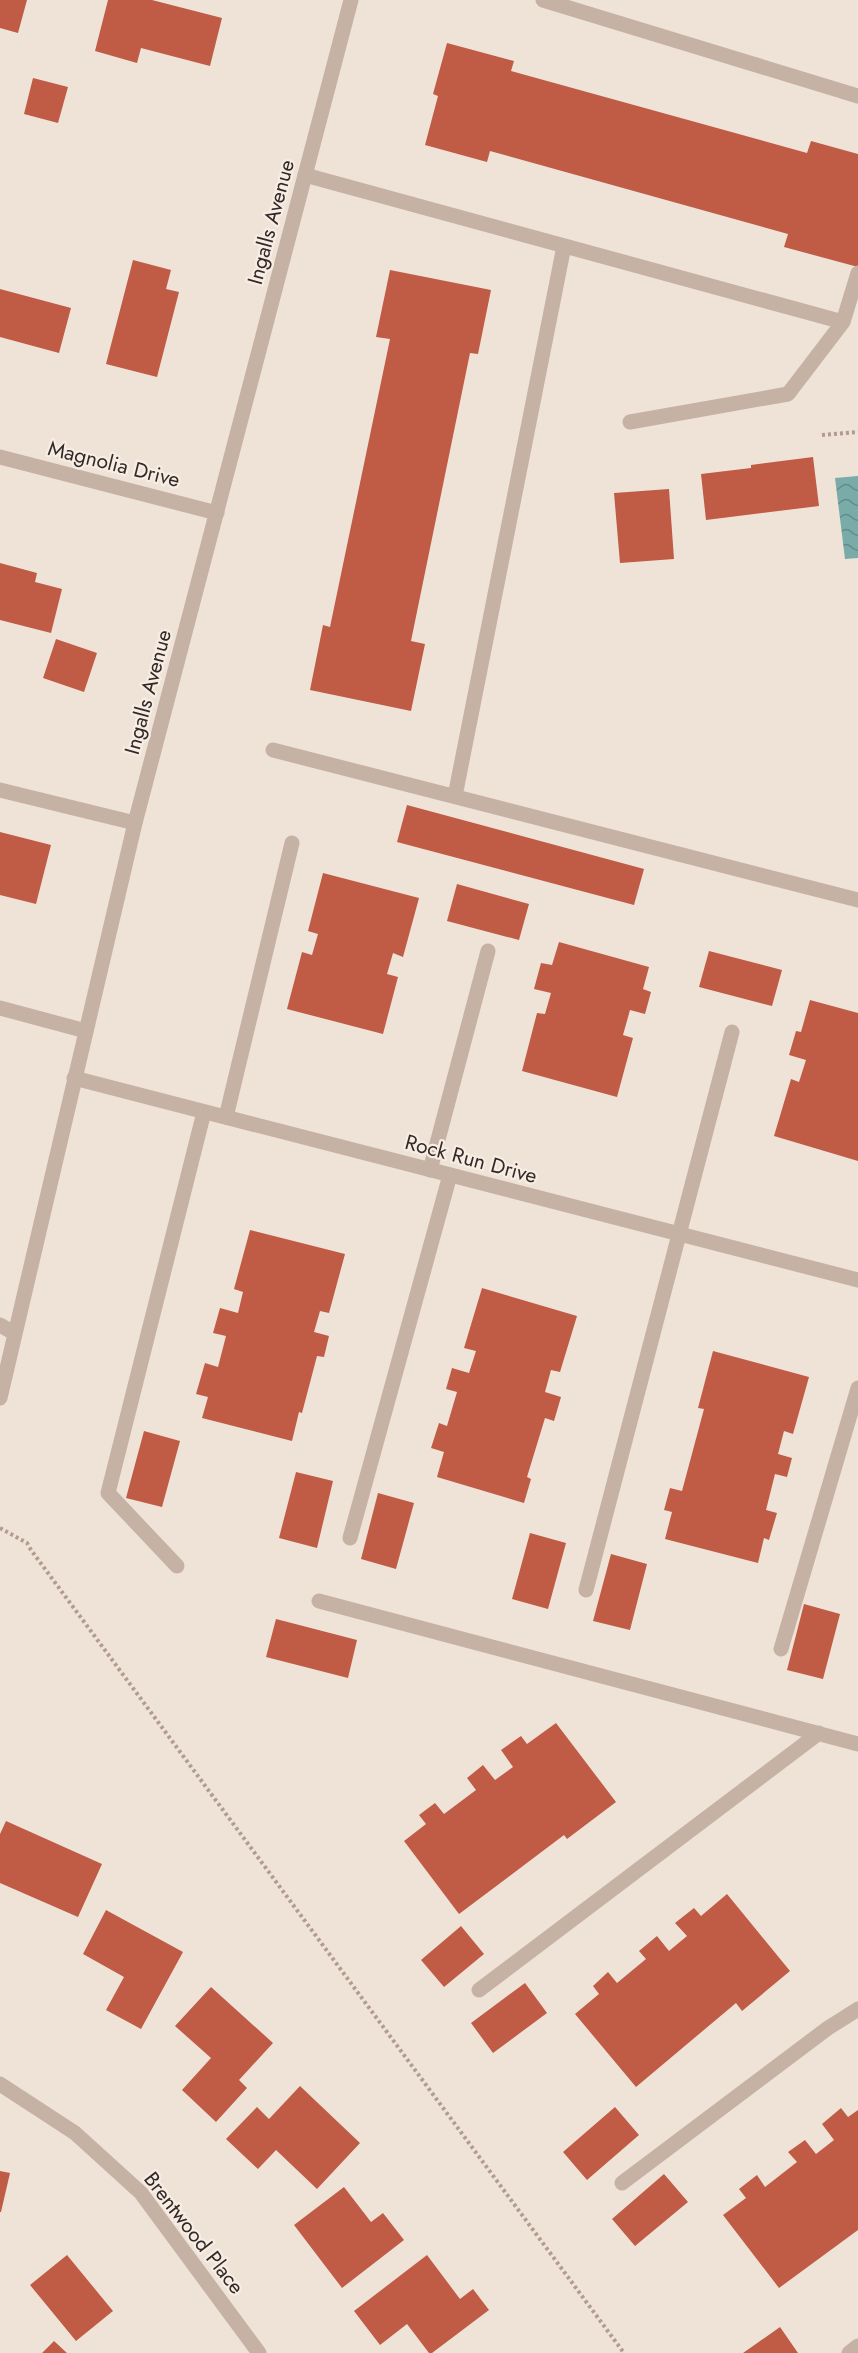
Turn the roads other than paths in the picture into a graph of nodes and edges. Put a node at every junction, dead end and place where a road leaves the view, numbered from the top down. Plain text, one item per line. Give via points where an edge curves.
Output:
1 (351, 0) edge
2 (543, 0) edge
3 (858, 96) edge
4 (305, 175) junction
5 (564, 246) junction
6 (858, 273) edge
7 (843, 322) junction
8 (630, 422) dead end
9 (0, 457) edge
10 (217, 513) junction
11 (273, 750) dead end
12 (0, 790) edge
13 (455, 796) junction
14 (135, 823) junction
15 (292, 843) dead end
16 (858, 900) edge
17 (488, 951) dead end
18 (0, 1008) edge
19 (86, 1031) junction
20 (732, 1032) dead end
21 (74, 1078) junction
22 (204, 1112) junction
23 (226, 1117) junction
24 (430, 1170) junction
25 (450, 1175) junction
26 (678, 1234) junction
27 (858, 1280) edge
28 (0, 1325) edge
29 (14, 1334) junction
30 (858, 1388) edge
31 (0, 1398) edge
32 (350, 1538) dead end
33 (177, 1566) dead end
34 (586, 1590) dead end
35 (318, 1601) dead end
36 (781, 1649) dead end
37 (819, 1733) junction
38 (858, 1744) edge
39 (479, 1990) dead end
40 (858, 2009) edge
41 (0, 2084) edge
42 (622, 2183) dead end
43 (858, 2346) edge
44 (259, 2353) edge
45 (849, 2353) edge

1 - 4 street, Ingalls Avenue
2 - 3 street
4 - 5 street
4 - 10 street, Ingalls Avenue
5 - 7 street
5 - 13 street
6 - 7 street
7 - 8 street via 789,394
9 - 10 street, Magnolia Drive
10 - 14 street, Ingalls Avenue
11 - 13 street
12 - 14 street
13 - 16 street
14 - 19 street, Ingalls Avenue
15 - 23 street
17 - 24 street
18 - 19 street
19 - 21 street, Ingalls Avenue
20 - 26 street
21 - 22 street, Rock Run Drive
21 - 29 street, Ingalls Avenue
22 - 23 street, Rock Run Drive
22 - 33 street via 108,1493
23 - 24 street, Rock Run Drive
24 - 25 street, Rock Run Drive
25 - 26 street, Rock Run Drive
25 - 32 street
26 - 27 street, Rock Run Drive
26 - 34 street
28 - 29 street
29 - 31 street, Ingalls Avenue
30 - 36 street
35 - 37 street
37 - 38 street
37 - 39 street
40 - 42 street
41 - 44 street, Brentwood Place via 75,2133 141,2193
43 - 45 street

